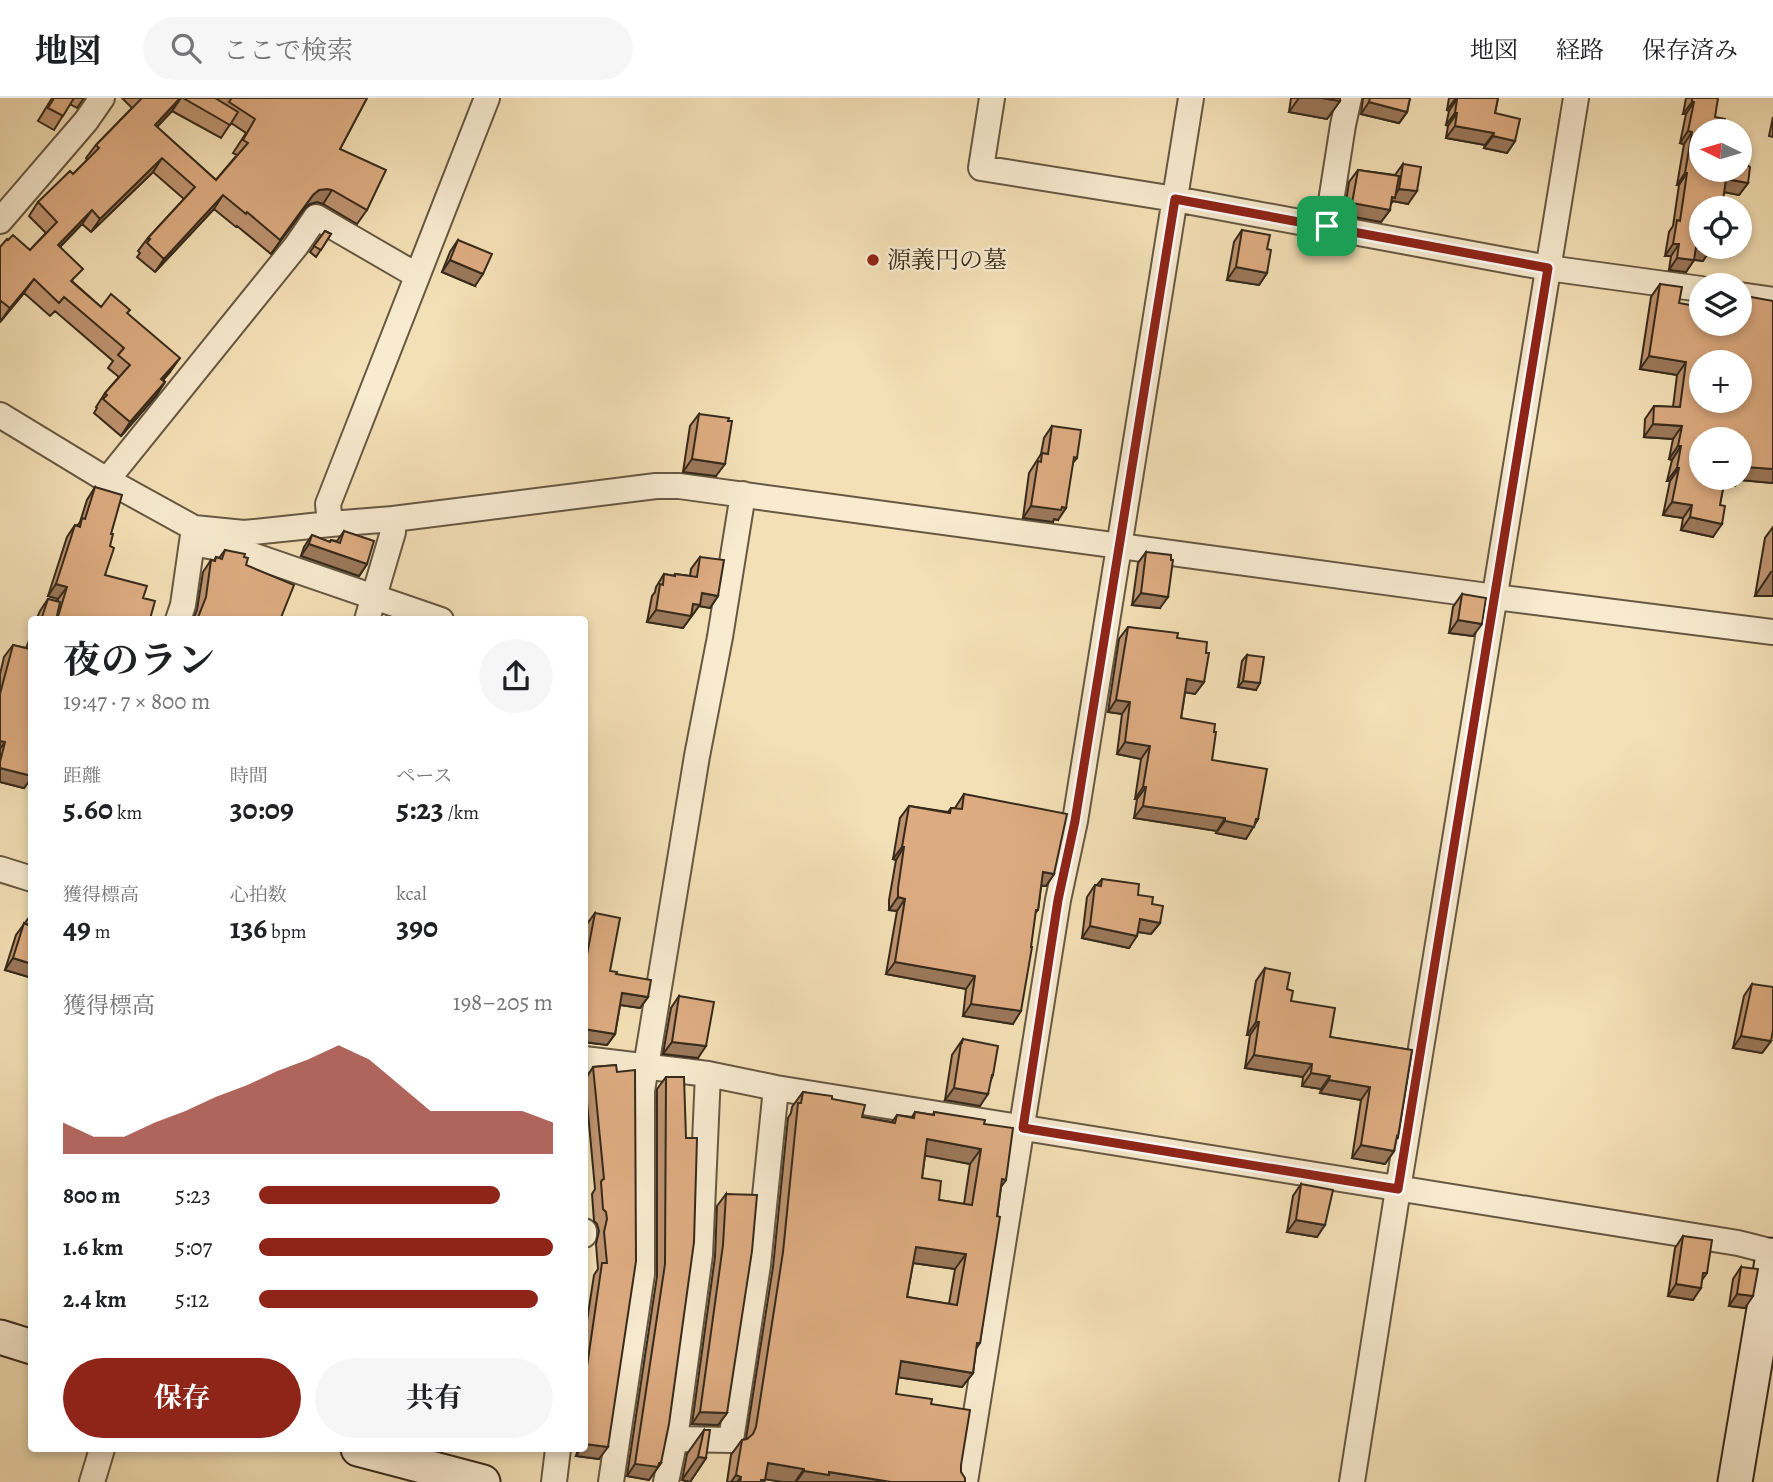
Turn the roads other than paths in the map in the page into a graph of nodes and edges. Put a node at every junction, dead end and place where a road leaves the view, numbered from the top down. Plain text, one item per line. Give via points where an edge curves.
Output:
1 (102, 98) edge
2 (487, 98) edge
3 (992, 98) edge
4 (1191, 98) edge
5 (1349, 98) edge
6 (1576, 98) edge
7 (1175, 199) junction
8 (0, 221) edge
9 (1327, 226) junction
10 (1548, 268) junction
11 (416, 275) junction
12 (1689, 287) edge
13 (1752, 297) edge
14 (1773, 300) edge
15 (0, 415) edge
16 (107, 480) junction
17 (743, 494) junction
18 (393, 519) junction
19 (330, 524) junction
20 (193, 536) junction
21 (1119, 547) junction
22 (1495, 597) junction
23 (370, 608) edge
24 (179, 616) edge
25 (417, 616) edge
26 (1773, 632) edge
27 (0, 869) edge
28 (28, 878) edge
29 (588, 1059) edge
30 (646, 1066) junction
31 (708, 1074) junction
32 (776, 1088) junction
33 (1023, 1128) junction
34 (1398, 1189) junction
35 (1773, 1253) edge
36 (0, 1337) edge
37 (28, 1346) edge
38 (675, 1439) junction
39 (101, 1452) edge
40 (369, 1452) edge
41 (558, 1452) edge
42 (92, 1482) edge
43 (482, 1482) edge
44 (554, 1482) edge
45 (611, 1482) edge
46 (666, 1482) edge
47 (965, 1482) edge
48 (1352, 1482) edge
49 (1735, 1482) edge

1 - 8 street
2 - 11 street
3 - 7 street via 981,168
4 - 7 street
5 - 9 street
6 - 10 street
7 - 9 street
7 - 21 street
9 - 10 street
10 - 12 street
10 - 22 street
11 - 16 street via 316,217
11 - 19 street via 328,504
13 - 14 street
15 - 16 street
16 - 20 street
17 - 18 street via 656,486
17 - 21 street
17 - 30 street
18 - 19 street
18 - 23 street
19 - 20 street
20 - 23 street via 246,553
20 - 24 street
21 - 22 street
21 - 33 street
22 - 26 street
22 - 34 street
23 - 25 street
27 - 28 street
29 - 30 street
30 - 31 street
30 - 45 street via 642,1091 642,1274
31 - 32 street
31 - 38 street via 700,1255
32 - 33 street
32 - 38 street via 758,1265 731,1440
33 - 34 street
33 - 47 street
34 - 35 street via 1738,1243
34 - 48 street
35 - 49 street
36 - 37 street
38 - 46 street
39 - 42 street
40 - 43 street
41 - 44 street

